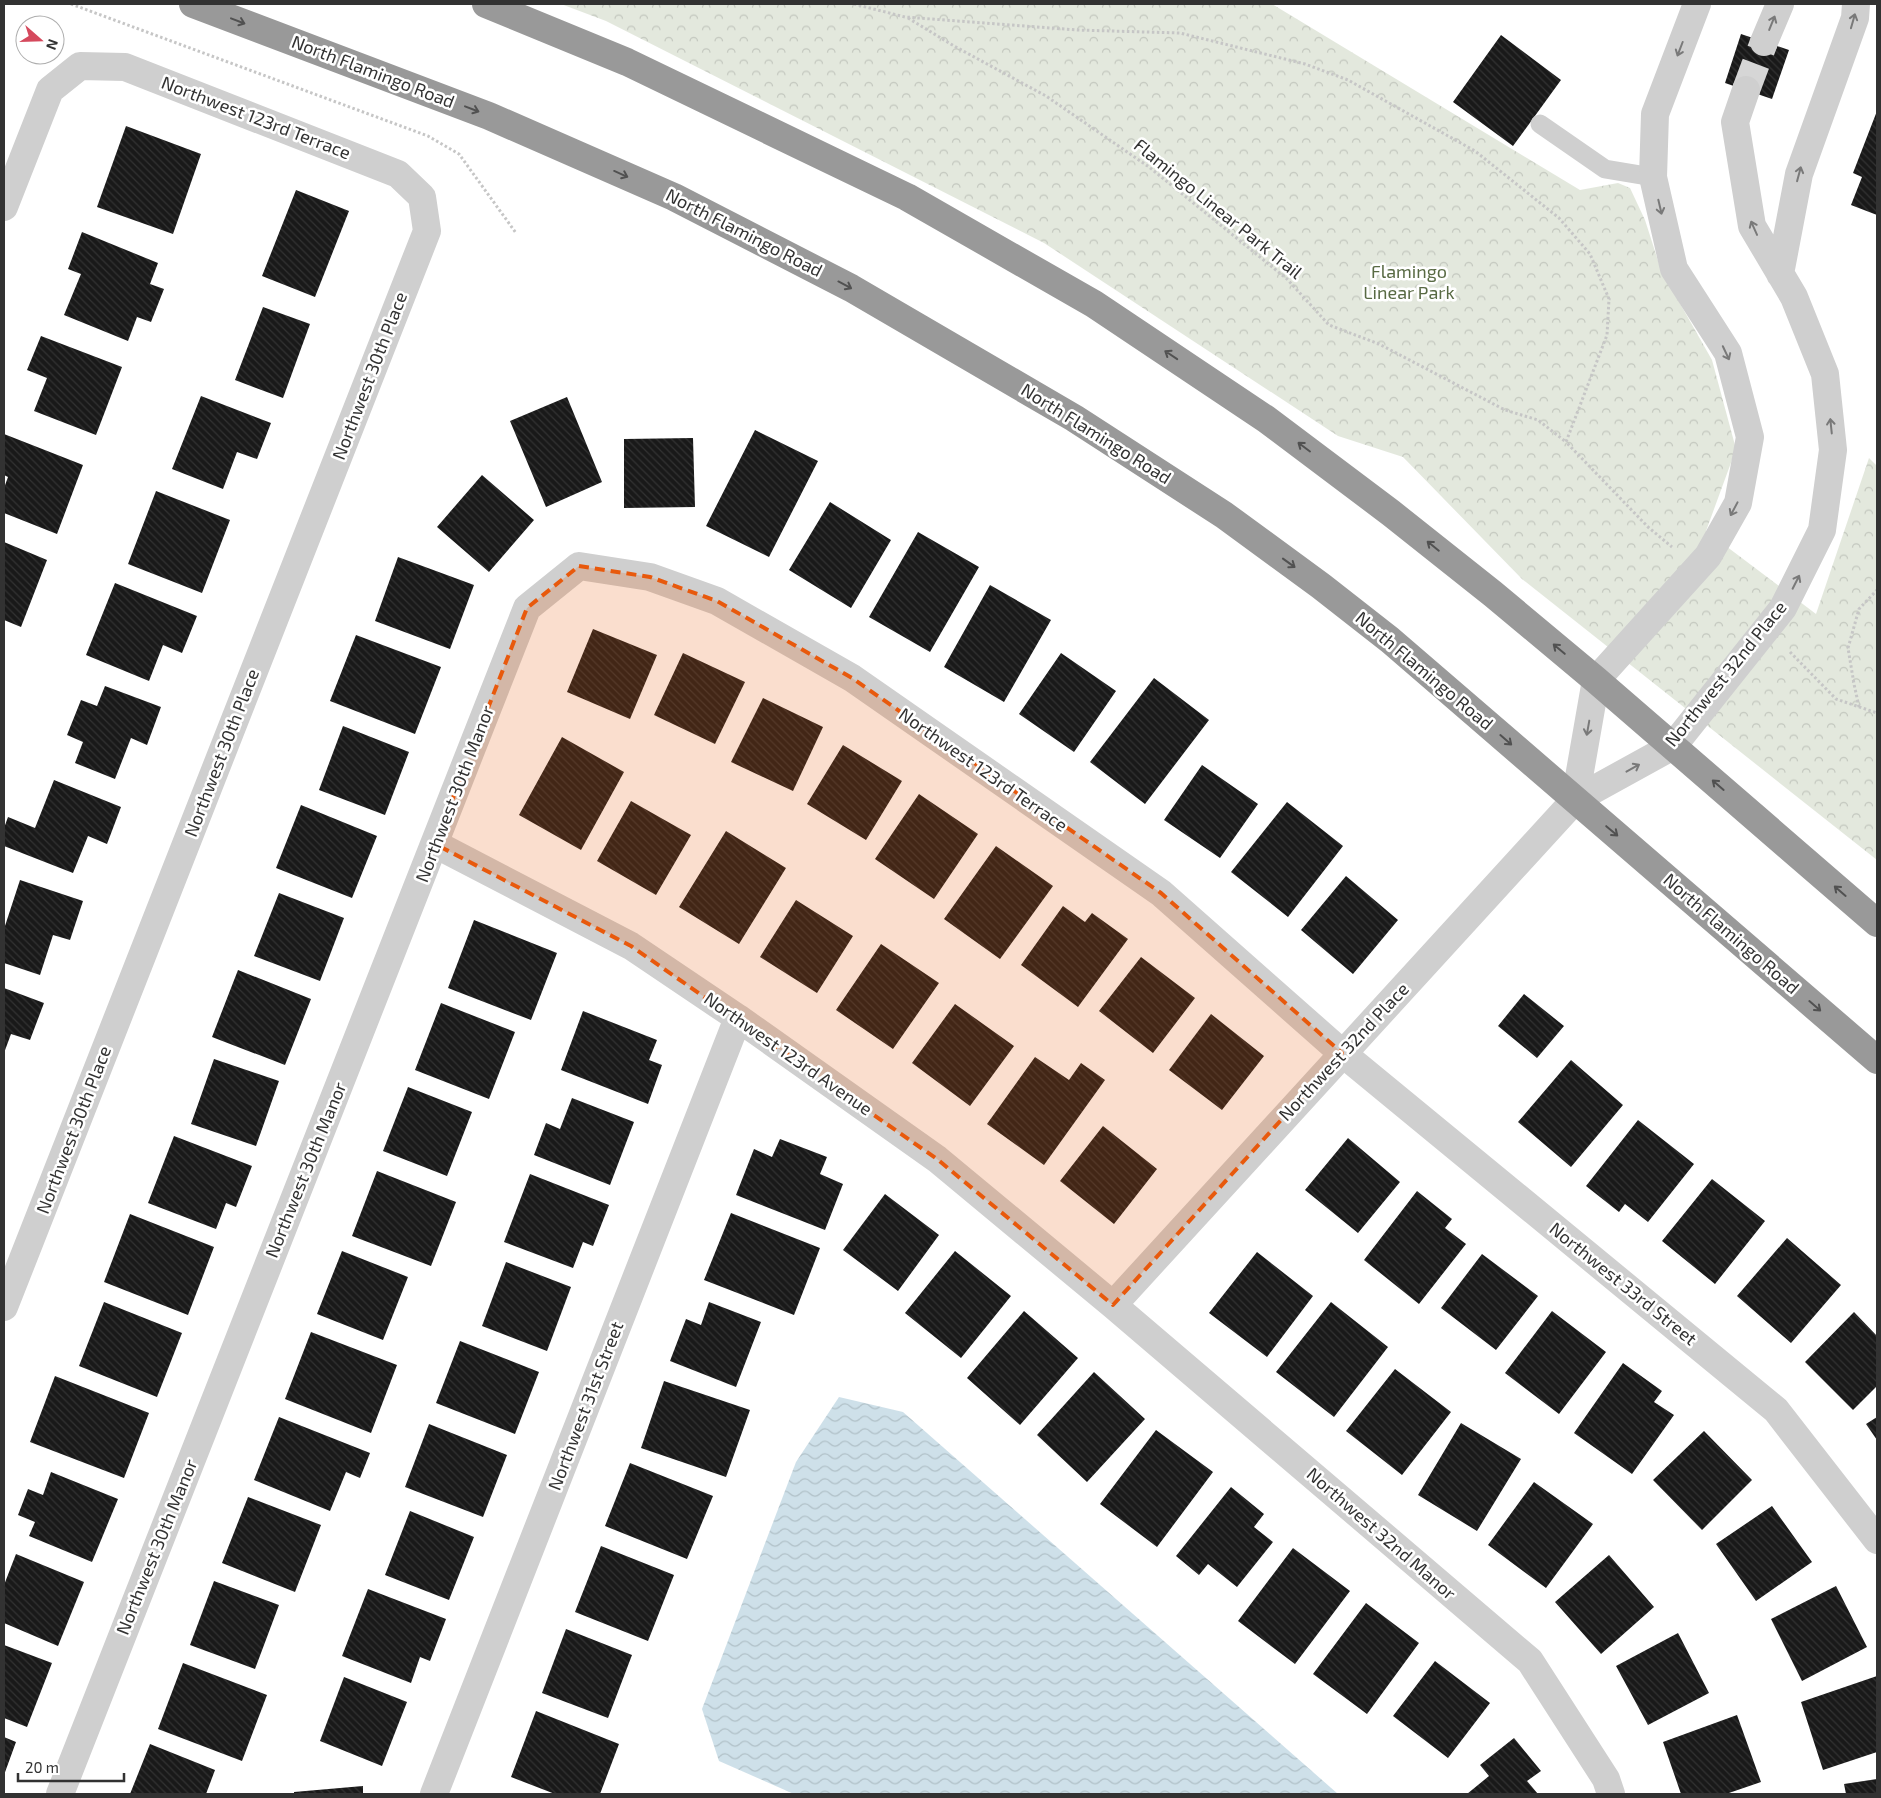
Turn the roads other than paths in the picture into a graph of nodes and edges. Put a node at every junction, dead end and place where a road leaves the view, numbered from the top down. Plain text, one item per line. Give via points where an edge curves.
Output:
1 (193, 4) edge
2 (486, 4) edge
3 (1697, 4) edge
4 (1780, 4) edge
5 (1856, 4) edge
6 (1764, 42) tunnel mouth
7 (1746, 90) tunnel mouth
8 (1540, 124) dead end
9 (1654, 178) junction
10 (422, 197) joint
11 (4, 207) edge
12 (1780, 274) junction
13 (579, 566) joint
14 (1596, 680) junction
15 (1672, 746) junction
16 (1575, 800) junction
17 (435, 844) junction
18 (1877, 923) edge
19 (738, 1018) junction
20 (1342, 1053) junction
21 (1877, 1060) edge
22 (1113, 1305) junction
23 (4, 1308) edge
24 (1877, 1540) edge
25 (60, 1794) edge
26 (434, 1794) edge
27 (1611, 1794) edge

1 -> 16 highway, North Flamingo Road via 489,116 674,196 851,288 1074,418 1224,515 1390,640
14 -> 2 highway via 1413,530 1274,424 1094,304 898,192 628,62
3 -> 9 street via 1655,114
6 -> 4 street
12 -> 5 street via 1799,174 1855,18
12 -> 7 street, Northwest 32nd Place via 1752,226 1735,122
8 - 9 lane via 1605,169
9 -> 14 street via 1674,269 1728,353 1750,437 1738,503 1708,556
10 - 11 street, Northwest 123rd Terrace via 398,174 125,67 80,66 50,90
10 - 23 street, Northwest 30th Place via 427,231
15 -> 12 street, Northwest 32nd Place via 1783,608 1822,530 1833,450 1825,374 1794,298
13 - 17 street, Northwest 30th Manor via 527,608
13 - 20 street, Northwest 123rd Terrace via 650,577 716,601 852,678 1161,893
14 - 15 highway
14 -> 16 street
16 -> 15 street, Northwest 32nd Place
18 -> 15 highway
16 - 20 street, Northwest 32nd Place
16 -> 21 highway, North Flamingo Road
17 - 19 street, Northwest 123rd Avenue via 631,946
17 - 25 street, Northwest 30th Manor
19 - 22 street, Northwest 123rd Avenue via 937,1158
19 - 26 street, Northwest 31st Street
20 - 22 street, Northwest 32nd Place
20 - 24 street, Northwest 33rd Street via 1776,1410
22 - 27 street, Northwest 32nd Manor via 1530,1661 1606,1779

